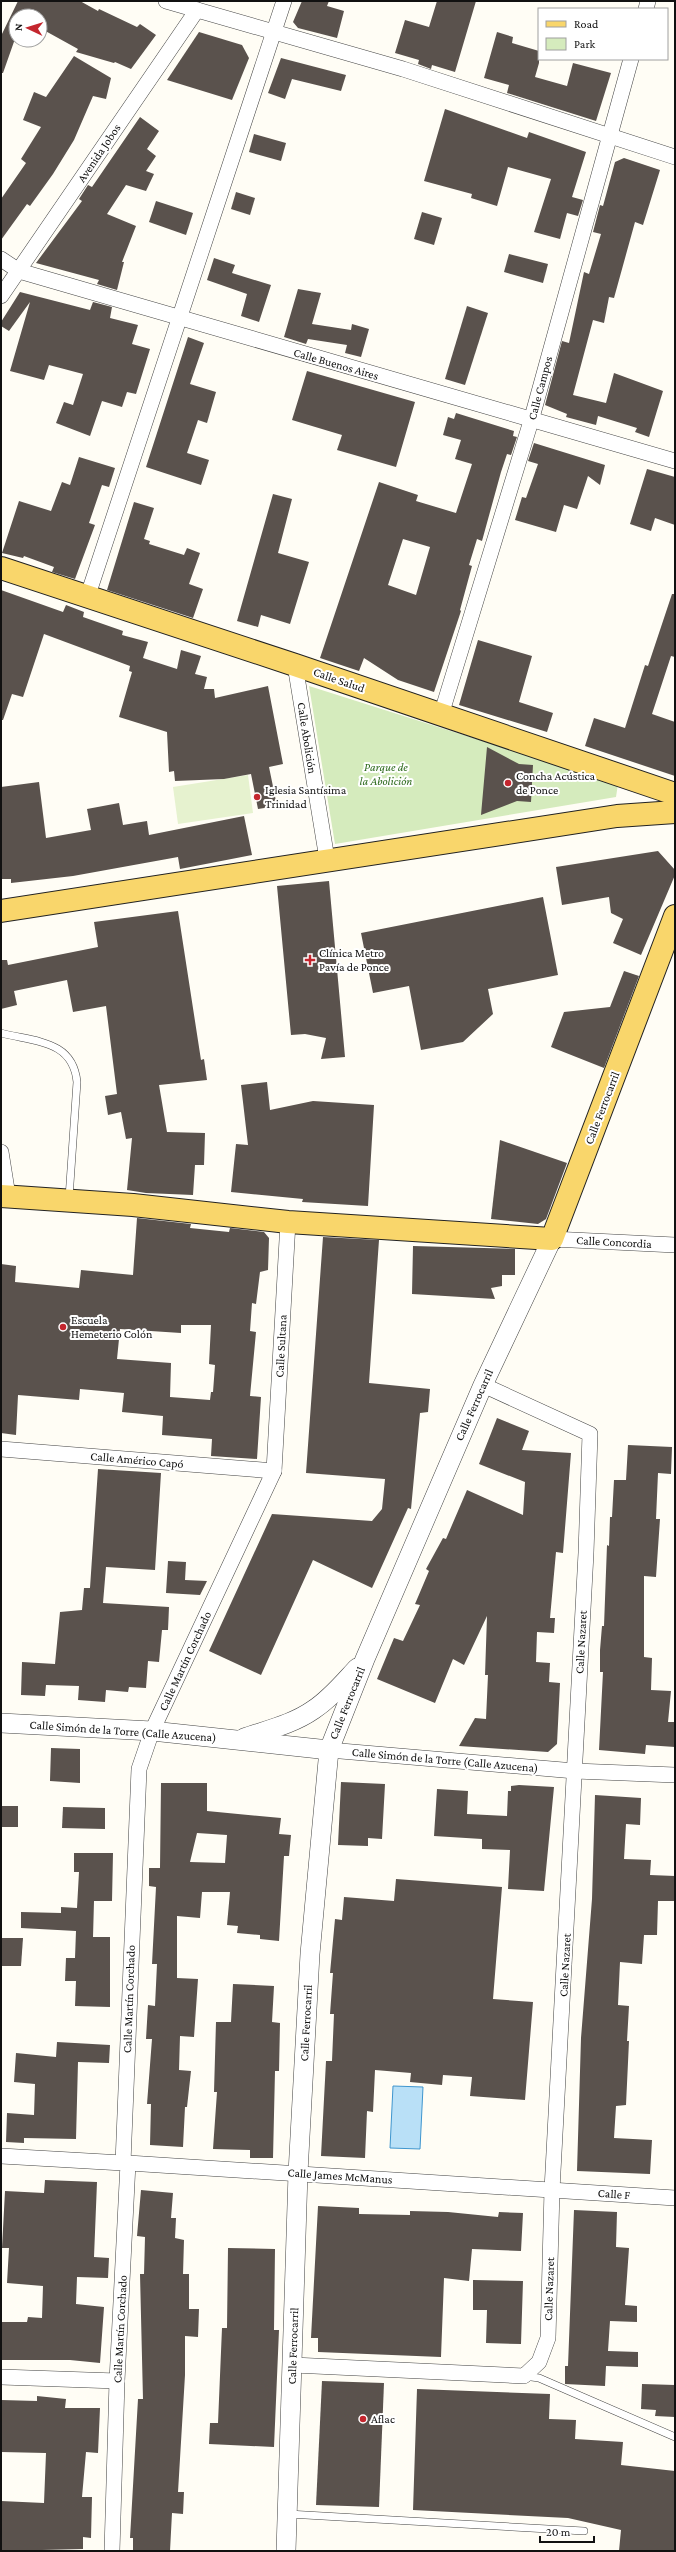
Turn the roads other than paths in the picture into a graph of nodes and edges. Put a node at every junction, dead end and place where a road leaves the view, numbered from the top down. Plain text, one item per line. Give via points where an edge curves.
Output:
1 (166, 1) edge
2 (284, 1) edge
3 (196, 10) junction
4 (273, 33) junction
5 (631, 60) edge
6 (609, 134) junction
7 (675, 157) edge
8 (1, 259) edge
9 (19, 271) junction
10 (1, 296) edge
11 (178, 318) junction
12 (531, 421) junction
13 (675, 461) edge
14 (1, 568) edge
15 (88, 595) junction
16 (295, 664) junction
17 (441, 715) junction
18 (675, 794) edge
19 (675, 812) edge
20 (327, 860) junction
21 (1, 911) edge
22 (675, 916) edge
23 (1, 1033) edge
24 (1, 1152) edge
25 (5, 1196) edge
26 (69, 1201) junction
27 (288, 1222) junction
28 (552, 1239) junction
29 (675, 1244) edge
30 (483, 1385) junction
31 (1, 1449) edge
32 (274, 1471) junction
33 (364, 1659) junction
34 (1, 1724) edge
35 (152, 1732) junction
36 (240, 1739) junction
37 (329, 1750) junction
38 (575, 1771) junction
39 (675, 1775) edge
40 (1, 2156) edge
41 (126, 2163) junction
42 (298, 2173) junction
43 (552, 2190) junction
44 (675, 2198) edge
45 (293, 2365) junction
46 (524, 2376) junction
47 (1, 2377) edge
48 (117, 2381) junction
49 (675, 2437) edge
50 (287, 2514) junction
51 (584, 2531) dead end
52 (112, 2551) edge
53 (286, 2551) edge

1 - 3 street
2 - 4 street
3 - 4 street
3 - 9 street, Avenida Jobos
4 - 6 street via 402,69
4 - 11 street
5 - 6 street, Calle Campos
6 - 7 street
6 - 12 street, Calle Campos
8 - 9 street, Calle Buenos Aires
9 - 10 street, Avenida Jobos
9 - 11 street, Calle Buenos Aires
11 - 12 street, Calle Buenos Aires
11 - 15 street
12 - 13 street, Calle Buenos Aires
12 - 17 street, Calle Campos
14 - 15 main road, Calle Salud
15 - 16 main road, Calle Salud
16 - 17 main road, Calle Salud
16 - 20 street, Calle Abolición
17 - 18 main road, Calle Salud
19 - 20 main road via 617,816
20 - 21 main road
22 - 28 main road, Calle Ferrocarril
23 - 26 lane via 60,1049 76,1068
24 - 25 street
25 - 26 main road
26 - 27 main road
27 - 28 main road
27 - 32 street, Calle Sultana
28 - 29 street, Calle Concordia
28 - 30 street, Calle Ferrocarril
30 - 33 street, Calle Ferrocarril
30 - 38 street, Calle Nazaret via 590,1434
31 - 32 street, Calle Américo Capó
32 - 35 street, Calle Martín Corchado
33 - 36 street via 330,1696 313,1710
33 - 37 street, Calle Ferrocarril
34 - 35 street, Calle Simón de la Torre (Calle Azucena)
35 - 36 street, Calle Simón de la Torre (Calle Azucena)
35 - 41 street, Calle Martín Corchado via 139,1769
36 - 37 street, Calle Simón de la Torre (Calle Azucena)
37 - 38 street, Calle Simón de la Torre (Calle Azucena)
37 - 42 street, Calle Ferrocarril via 310,1954
38 - 39 street, Calle Simón de la Torre (Calle Azucena)
38 - 43 street, Calle Nazaret
40 - 41 street, Calle James McManus
41 - 42 street, Calle James McManus
41 - 48 street, Calle Martín Corchado
42 - 43 street, Calle James McManus
42 - 45 street, Calle Ferrocarril
43 - 44 street, Calle F
43 - 46 street, Calle Nazaret via 548,2338 539,2362
45 - 46 street
45 - 50 street, Calle Ferrocarril
46 - 49 lane via 539,2378
47 - 48 street
48 - 52 street, Calle Martín Corchado
50 - 51 lane
50 - 53 street, Calle Ferrocarril

